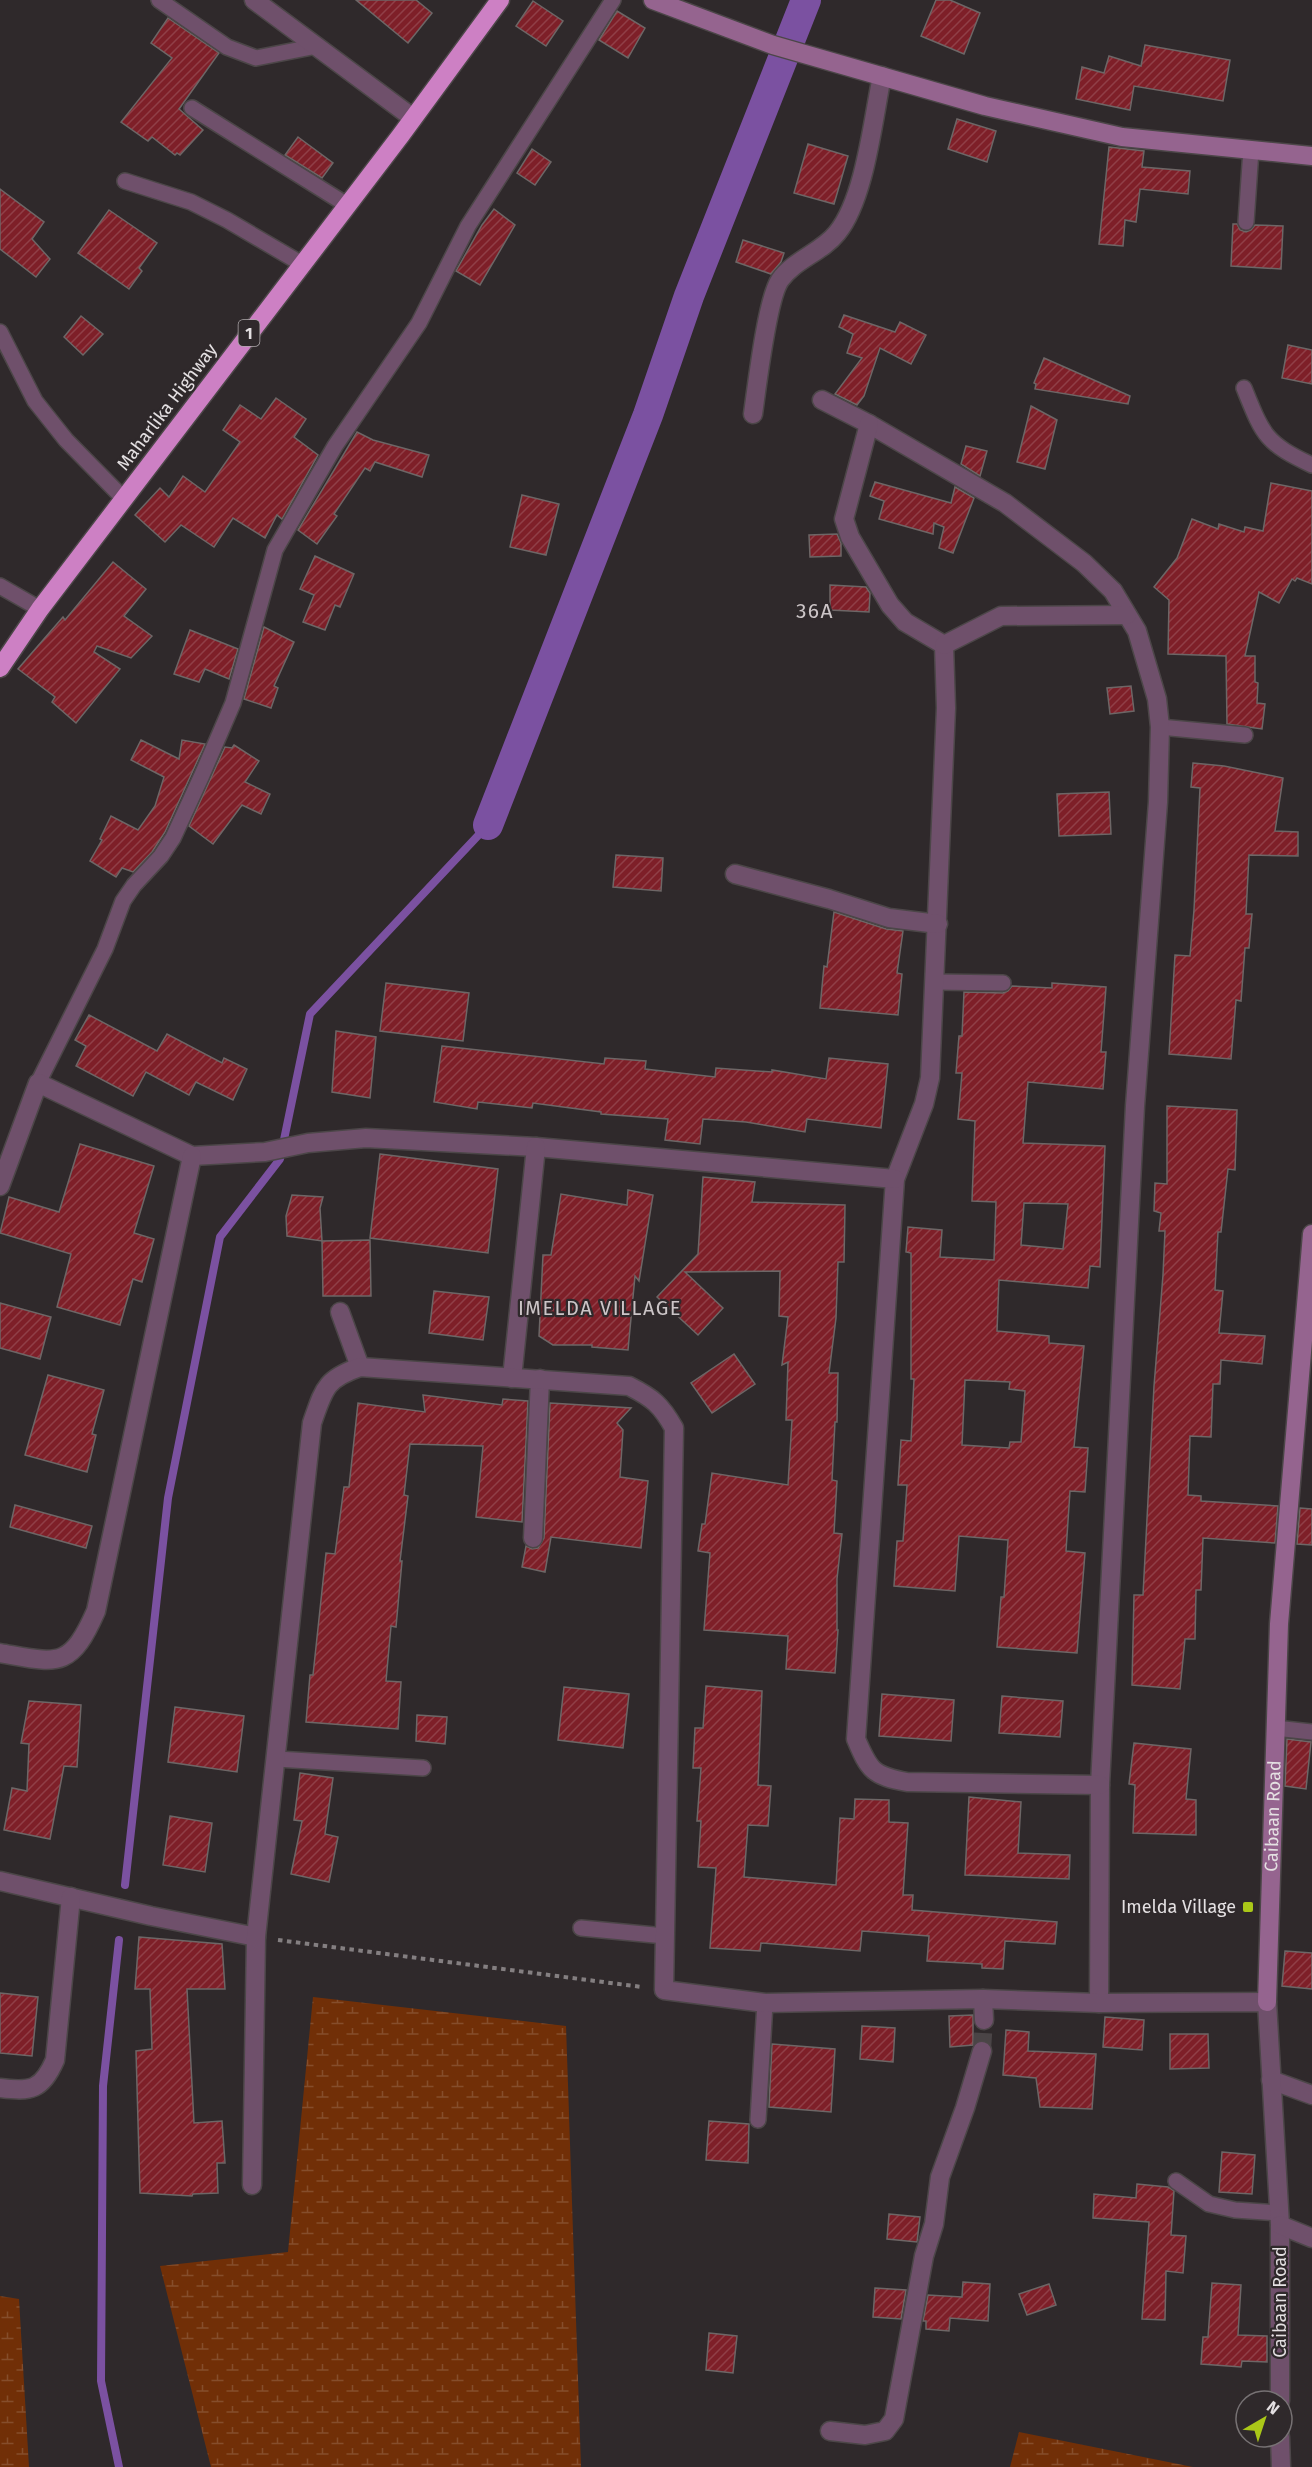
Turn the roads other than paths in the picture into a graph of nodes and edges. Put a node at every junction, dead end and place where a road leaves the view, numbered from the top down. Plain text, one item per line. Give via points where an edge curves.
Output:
1 (159, 0) edge
2 (254, 0) edge
3 (500, 0) edge
4 (613, 0) edge
5 (654, 0) edge
6 (317, 46) junction
7 (882, 76) junction
8 (192, 108) dead end
9 (413, 118) junction
10 (1251, 150) junction
11 (1312, 156) edge
12 (125, 181) dead end
13 (347, 205) junction
14 (1246, 222) dead end
15 (302, 264) junction
16 (0, 332) edge
17 (1244, 388) dead end
18 (822, 400) dead end
19 (753, 414) dead end
20 (869, 424) junction
21 (1312, 465) edge
22 (124, 499) junction
23 (0, 586) edge
24 (40, 609) junction
25 (1127, 615) junction
26 (944, 645) junction
27 (0, 668) edge
28 (1160, 727) junction
29 (1245, 735) dead end
30 (735, 874) dead end
31 (938, 924) junction
32 (935, 982) junction
33 (1003, 983) dead end
34 (38, 1083) junction
35 (536, 1147) junction
36 (192, 1156) junction
37 (895, 1179) junction
38 (0, 1186) edge
39 (1312, 1234) edge
40 (1310, 1280) edge
41 (340, 1312) dead end
42 (360, 1367) junction
43 (512, 1378) junction
44 (540, 1379) junction
45 (533, 1538) dead end
46 (0, 1653) edge
47 (1275, 1728) junction
48 (1312, 1732) edge
49 (277, 1759) junction
50 (423, 1768) dead end
51 (1100, 1785) junction
52 (0, 1881) edge
53 (70, 1897) junction
54 (581, 1928) dead end
55 (665, 1936) junction
56 (256, 1937) junction
57 (983, 1999) junction
58 (1267, 2002) junction
59 (765, 2003) junction
60 (1099, 2003) junction
61 (984, 2020) tunnel mouth
62 (982, 2051) tunnel mouth
63 (1271, 2080) junction
64 (0, 2088) edge
65 (1312, 2095) edge
66 (758, 2120) dead end
67 (1176, 2181) dead end
68 (252, 2185) dead end
69 (1280, 2219) junction
70 (1312, 2238) edge
71 (1280, 2389) edge
72 (830, 2431) dead end
73 (1281, 2449) edge
74 (1281, 2467) edge

1 - 6 lane via 227,47 256,58
2 - 6 street
3 - 9 highway, Maharlika Highway / 1
4 - 34 lane via 468,226 419,323 335,446 275,549 233,702 202,775 173,838 123,901 105,949
5 - 7 street via 773,45
6 - 9 street
7 - 10 street via 986,106 1122,137
7 - 19 street via 863,172 851,209 837,234 780,280 772,301
8 - 13 lane
9 - 13 highway, Maharlika Highway / 1
10 - 11 street
10 - 14 lane
12 - 15 lane via 191,202
13 - 15 highway, Maharlika Highway / 1
15 - 22 highway, Maharlika Highway / 1
16 - 22 lane via 35,401 66,440
17 - 21 lane via 1261,430 1282,451
18 - 20 street
20 - 25 street via 1005,503 1084,563 1113,591
20 - 26 street via 844,519 850,537 890,605 905,622
22 - 24 highway, Maharlika Highway / 1
23 - 24 lane
24 - 27 highway, Maharlika Highway / 1
25 - 26 street via 1001,616
25 - 28 street via 1137,630 1157,699
26 - 31 street via 946,708
28 - 29 lane
28 - 51 street via 1134,1130
30 - 31 street via 889,918
31 - 32 street
32 - 33 lane
32 - 37 street via 930,1078
34 - 36 street
34 - 38 street
35 - 36 street via 366,1138 308,1143 265,1152
35 - 37 street
35 - 43 street
36 - 46 street via 96,1611 84,1639 67,1657 43,1660
37 - 51 street via 856,1739 866,1764 884,1778 907,1782
39 - 40 street, Caibaan Road
40 - 47 street, Caibaan Road via 1279,1624
41 - 42 street
42 - 43 street
42 - 49 street via 338,1375 323,1393 312,1423
43 - 44 street
44 - 45 street
44 - 55 street via 629,1386 651,1397 674,1428
47 - 48 lane
47 - 58 street, Caibaan Road
49 - 50 lane
49 - 56 street
51 - 60 street
52 - 53 street
53 - 56 street
53 - 64 street via 56,2060 48,2078 36,2087 21,2091
54 - 55 lane
55 - 59 street via 664,1990
56 - 68 street
57 - 59 street
57 - 60 street
57 - 61 street
58 - 60 street
58 - 63 street, Caibaan Road
59 - 66 lane
62 - 72 street via 940,2177 894,2420 885,2431 865,2436
63 - 65 street
63 - 69 street, Caibaan Road
67 - 69 lane via 1209,2204
69 - 70 street
69 - 71 street, Caibaan Road
73 - 74 street

